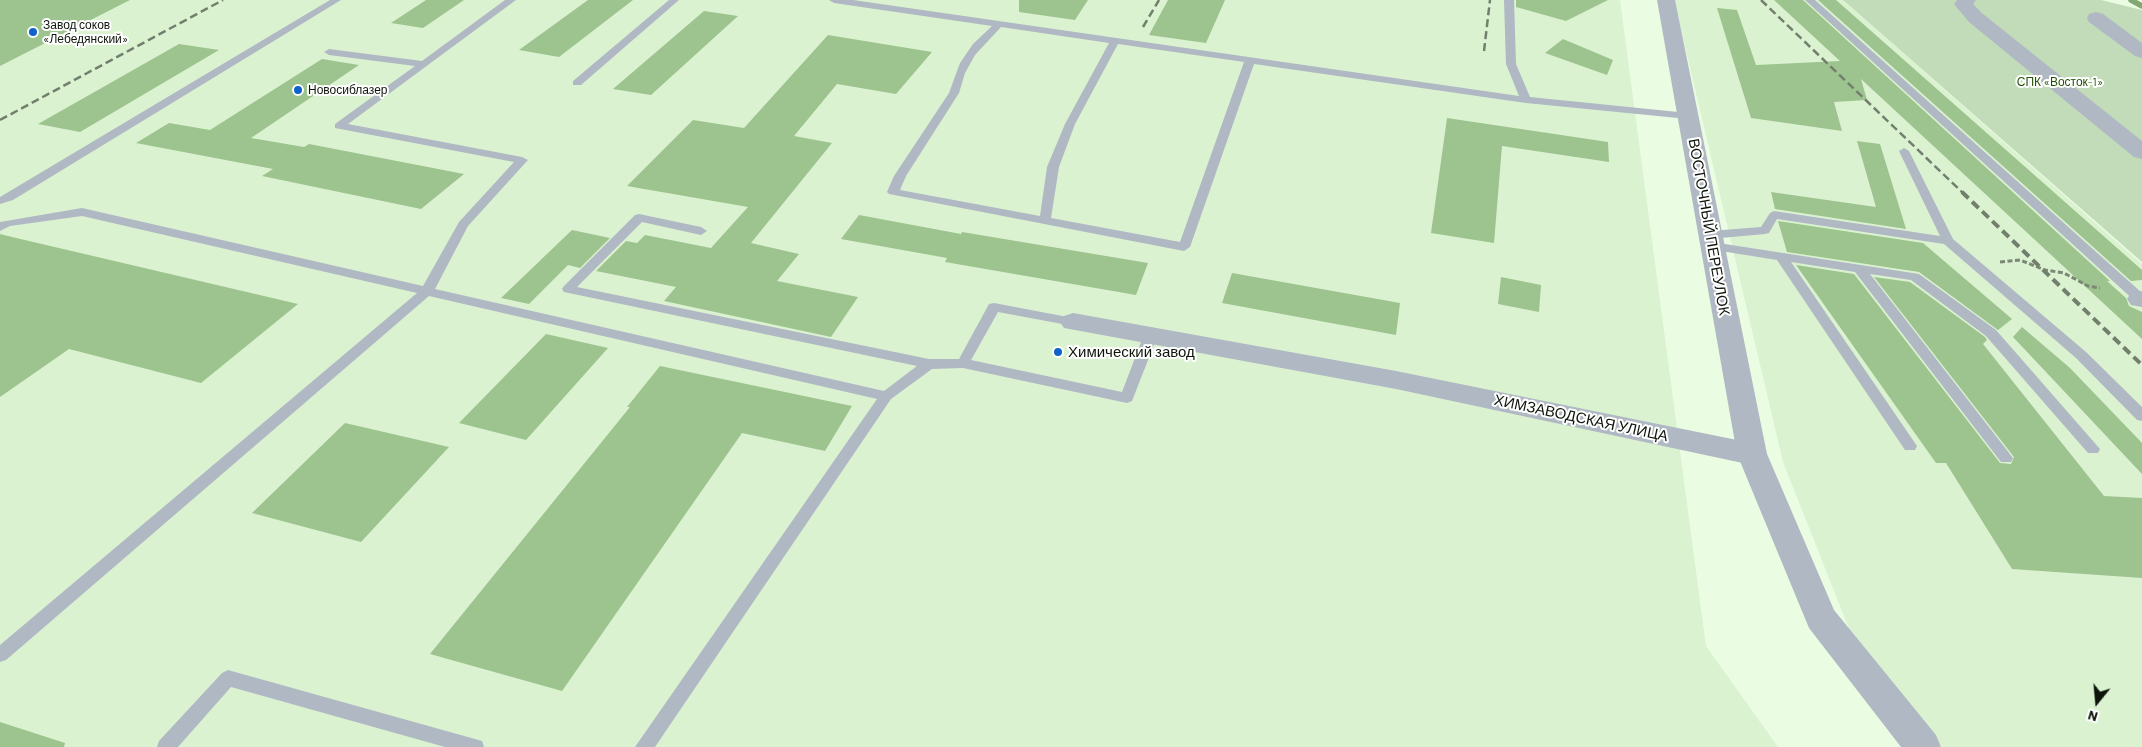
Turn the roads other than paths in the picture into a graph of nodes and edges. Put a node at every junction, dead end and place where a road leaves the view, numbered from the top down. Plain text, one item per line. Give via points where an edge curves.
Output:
1 (336, 0) edge
2 (511, 0) edge
3 (674, 0) edge
4 (834, 0) edge
5 (1509, 0) edge
6 (1666, 0) edge
7 (1810, 0) edge
8 (1968, 0) edge
9 (2096, 18) dead end
10 (999, 24) junction
11 (1115, 40) junction
12 (329, 52) dead end
13 (2142, 52) edge
14 (1250, 60) junction
15 (424, 64) junction
16 (577, 83) dead end
17 (1526, 100) junction
18 (1688, 116) junction
19 (1904, 151) dead end
20 (2142, 152) edge
21 (4, 199) edge
22 (1046, 221) junction
23 (4, 225) edge
24 (701, 231) dead end
25 (1711, 240) junction
26 (1948, 241) junction
27 (1781, 256) junction
28 (1858, 267) junction
29 (427, 291) junction
30 (2139, 297) edge
31 (1073, 322) joint
32 (1150, 337) junction
33 (963, 363) junction
34 (929, 364) junction
35 (886, 396) junction
36 (2142, 416) edge
37 (1910, 446) dead end
38 (2093, 449) dead end
39 (1752, 454) junction
40 (2006, 458) dead end
41 (0, 655) edge
42 (166, 747) edge
43 (474, 747) edge
44 (644, 747) edge
45 (1923, 747) edge

1 - 21 lane
2 - 15 lane
3 - 16 lane
4 - 10 lane
5 - 17 lane via 1511,64
6 - 18 street, ВОСТОЧНЫЙ ПЕРЕУЛОК
7 - 30 lane
8 - 20 street via 1964,4 1976,18
9 - 13 street
10 - 11 lane
10 - 22 lane via 981,39 957,78 954,93 893,192
11 - 14 lane
11 - 22 lane via 1070,124 1053,166
12 - 15 lane
14 - 17 lane
14 - 22 lane via 1184,247
15 - 29 lane via 339,126 522,160 464,225
17 - 18 lane
18 - 25 street, ВОСТОЧНЫЙ ПЕРЕУЛОК
19 - 26 lane
21 - 23 lane
23 - 29 lane via 82,212
24 - 34 lane via 639,218 568,290
25 - 26 lane via 1765,230 1774,215
25 - 27 lane
25 - 39 street, ВОСТОЧНЫЙ ПЕРЕУЛОК
26 - 36 lane via 2081,355
27 - 28 lane
27 - 37 lane
28 - 38 lane via 1916,277 1991,332
28 - 40 lane
29 - 35 lane
29 - 41 lane
31 - 32 street, ХИМЗАВОДСКАЯ УЛИЦА
31 - 33 lane via 994,307
32 - 33 lane via 1127,398
32 - 39 street, ХИМЗАВОДСКАЯ УЛИЦА via 1396,380
33 - 34 lane
34 - 35 lane
35 - 44 lane
39 - 45 street via 1821,618
42 - 43 lane via 228,678

